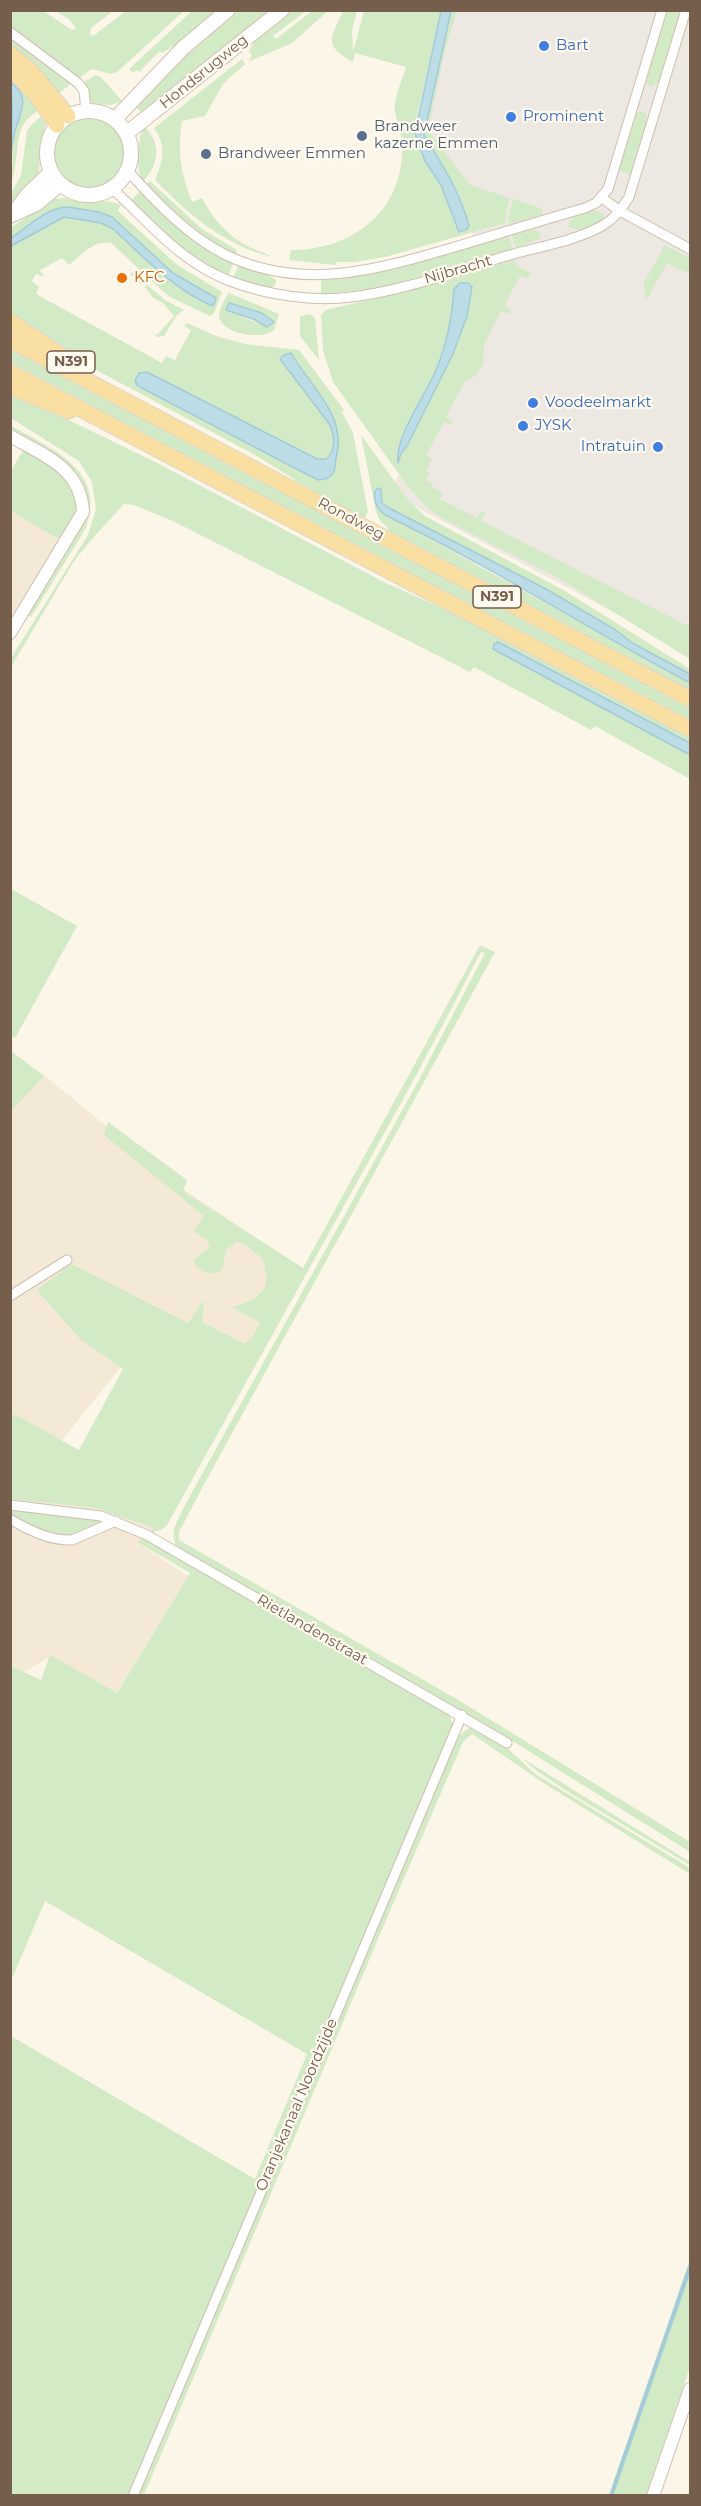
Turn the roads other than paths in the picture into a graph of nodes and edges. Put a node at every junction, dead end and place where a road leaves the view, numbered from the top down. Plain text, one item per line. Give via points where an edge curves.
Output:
1 (228, 10) edge
2 (282, 10) edge
3 (662, 10) edge
4 (686, 10) edge
5 (10, 32) edge
6 (10, 54) edge
7 (10, 68) edge
8 (86, 111) junction
9 (115, 119) junction
10 (63, 120) junction
11 (127, 133) junction
12 (128, 171) junction
13 (51, 172) junction
14 (60, 184) junction
15 (113, 189) junction
16 (602, 198) junction
17 (620, 211) junction
18 (12, 214) edge
19 (690, 249) edge
20 (290, 275) junction
21 (288, 295) junction
22 (10, 321) edge
23 (10, 340) edge
24 (10, 372) edge
25 (10, 387) edge
26 (129, 402) junction
27 (122, 430) junction
28 (10, 436) edge
29 (10, 633) edge
30 (690, 699) edge
31 (690, 729) edge
32 (66, 1260) dead end
33 (10, 1296) edge
34 (10, 1505) edge
35 (10, 1519) edge
36 (116, 1521) junction
37 (462, 1715) junction
38 (507, 1743) dead end
39 (690, 2389) edge
40 (133, 2496) edge
41 (653, 2496) edge

1 - 9 main road, Hondsrugweg via 183,48
2 - 11 main road, Hondsrugweg
3 - 16 street
4 - 17 street, Nijbracht via 631,190
5 - 8 street via 78,83 84,92
6 - 10 main road via 30,70
7 - 10 main road
8 - 9 main road
8 - 10 main road
9 - 11 main road
10 - 13 main road via 50,135 47,160
11 - 12 main road via 131,152
12 - 15 main road
12 - 20 street, Nijbracht via 199,239 238,260
13 - 14 main road
13 - 18 main road
14 - 15 main road via 80,195
14 - 18 main road via 36,204
15 - 21 street, Nijbracht via 169,244 201,267 246,286
16 - 17 street
16 - 20 street, Nijbracht via 585,208 392,265 332,275
17 - 19 street
17 - 21 street, Nijbracht via 595,230 390,290 351,297
20 - 21 street
22 - 26 main road, N391
23 - 26 main road, Rondweg / N391
24 - 27 main road, Rondweg / N391
25 - 27 main road, N391
26 - 30 main road, Rondweg / N391
27 - 31 main road, Rondweg / N391
28 - 29 street via 69,472 82,498 83,512
32 - 33 street
34 - 36 street, Rietlandenstraat via 80,1512
35 - 36 street via 64,1541
36 - 37 street, Rietlandenstraat
37 - 38 street, Rietlandenstraat
37 - 40 street, Oranjekanaal Noordzijde
39 - 41 street

